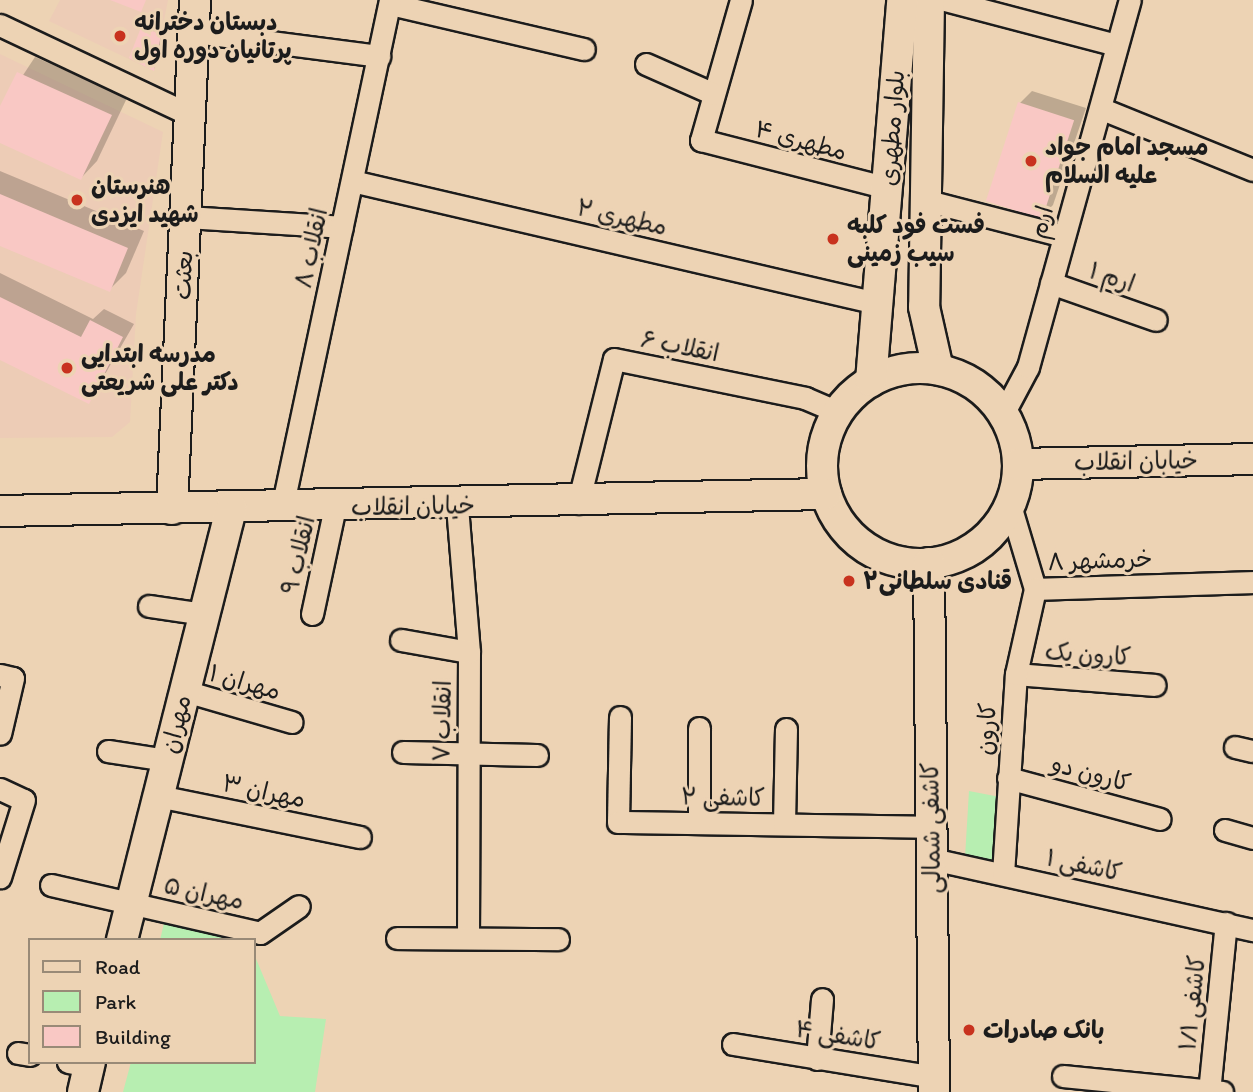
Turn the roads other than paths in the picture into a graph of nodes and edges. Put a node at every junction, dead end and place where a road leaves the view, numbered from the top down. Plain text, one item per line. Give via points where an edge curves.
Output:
1 (195, 0) edge
2 (741, 0) edge
3 (902, 0) edge
4 (929, 0) edge
5 (945, 0) edge
6 (1130, 0) edge
7 (390, 2) edge
8 (0, 25) edge
9 (194, 33) junction
10 (1116, 45) junction
11 (584, 49) dead end
12 (379, 56) junction
13 (646, 64) dead end
14 (714, 94) junction
15 (1102, 109) junction
16 (190, 115) junction
17 (1253, 170) edge
18 (352, 181) junction
19 (888, 188) junction
20 (924, 200) junction
21 (185, 218) junction
22 (342, 227) junction
23 (1063, 236) junction
24 (1051, 283) junction
25 (881, 304) junction
26 (1156, 320) dead end
27 (938, 369) junction
28 (871, 381) junction
29 (838, 412) junction
30 (1003, 414) junction
31 (1253, 459) edge
32 (1018, 464) junction
33 (825, 494) junction
34 (578, 503) junction
35 (1010, 505) junction
36 (457, 506) junction
37 (335, 507) junction
38 (231, 508) junction
39 (282, 508) junction
40 (172, 509) junction
41 (0, 511) edge
42 (929, 563) junction
43 (1253, 582) edge
44 (1035, 589) junction
45 (149, 606) dead end
46 (204, 614) junction
47 (312, 614) dead end
48 (401, 640) dead end
49 (469, 652) junction
50 (1016, 674) junction
51 (0, 675) edge
52 (1156, 685) dead end
53 (184, 691) junction
54 (620, 717) dead end
55 (292, 722) dead end
56 (699, 728) dead end
57 (786, 729) dead end
58 (0, 734) edge
59 (108, 751) dead end
60 (403, 751) dead end
61 (468, 754) junction
62 (537, 755) dead end
63 (167, 760) junction
64 (1008, 778) junction
65 (0, 789) edge
66 (158, 796) junction
67 (1160, 819) dead end
68 (699, 823) junction
69 (784, 824) junction
70 (931, 827) junction
71 (1225, 830) dead end
72 (360, 837) dead end
73 (1253, 838) edge
74 (932, 859) junction
75 (1003, 874) junction
76 (0, 877) edge
77 (51, 885) dead end
78 (131, 904) junction
79 (299, 906) dead end
80 (1226, 923) junction
81 (1253, 930) edge
82 (122, 938) edge
83 (397, 938) dead end
84 (468, 938) junction
85 (558, 939) dead end
86 (822, 999) dead end
87 (733, 1044) dead end
88 (817, 1059) junction
89 (1063, 1076) dead end
90 (934, 1084) edge
91 (1214, 1091) edge

1 - 9 main road, بعثت
2 - 14 street
3 - 19 main road, بلوار مطهری
4 - 20 main road, بلوار مطهری
5 - 10 street
6 - 10 street, ارم
7 - 11 street
7 - 12 street, انقلاب ۸
8 - 16 street
9 - 12 street
9 - 16 main road, بعثت
10 - 15 street, ارم
12 - 18 street, انقلاب ۸
13 - 14 street
14 - 19 street, مطهری ۴ via 701,140
15 - 17 street
15 - 23 street, ارم
16 - 21 main road, بعثت
18 - 22 street, انقلاب ۸
18 - 25 street, مطهری ۲
19 - 25 main road, بلوار مطهری
20 - 23 street
20 - 27 main road, بلوار مطهری via 923,307
21 - 22 street
21 - 40 main road, بعثت
22 - 39 street, انقلاب ۸
23 - 24 street, ارم
24 - 26 street, ارم ۱
24 - 30 street, ارم via 1028,367
25 - 28 main road, بلوار مطهری
27 - 28 main road via 904,369
27 - 30 main road via 964,378
28 - 29 main road
29 - 33 main road via 825,438
29 - 34 street, انقلاب ۶ via 805,398 614,359
30 - 32 main road
31 - 32 main road, خیابان انقلاب
32 - 35 main road
33 - 34 main road, خیابان انقلاب
33 - 42 main road via 854,539 902,562
34 - 36 main road, خیابان انقلاب
35 - 42 main road via 978,545
35 - 44 street, خرمشهر ۸
36 - 37 main road, خیابان انقلاب
36 - 49 street, انقلاب ۷
37 - 39 main road, خیابان انقلاب
37 - 47 street, انقلاب ۹
38 - 39 main road, خیابان انقلاب
38 - 40 main road, خیابان انقلاب
38 - 46 main road, مهران
40 - 41 main road, خیابان انقلاب
42 - 70 main road, کاشفی شمالی
43 - 44 street, خرمشهر ۸
44 - 50 street, کارون
45 - 46 street
46 - 53 main road, مهران
48 - 49 street
49 - 61 street, انقلاب ۷
50 - 52 street, کارون یک
50 - 64 street, کارون
51 - 58 street via 13,678
53 - 55 street, مهران ۱
53 - 63 main road, مهران
54 - 68 street, کاشفی ۲ via 618,822
56 - 68 street
57 - 69 street
59 - 63 street
60 - 61 street
61 - 62 street
61 - 84 street, انقلاب ۷
63 - 66 main road, مهران
64 - 67 street, کارون دو
64 - 75 street, کارون
65 - 76 street via 24,800
66 - 72 street, مهران ۳
66 - 78 main road, مهران
68 - 69 street, کاشفی ۲
69 - 70 street, کاشفی ۲
70 - 74 main road, کاشفی شمالی
71 - 73 street
74 - 75 street, کاشفی ۱
74 - 90 main road, کاشفی شمالی
75 - 80 street, کاشفی ۱
77 - 78 street, مهران ۵
78 - 79 street, مهران ۵ via 260,933
78 - 82 main road, مهران
80 - 81 street, کاشفی ۱
80 - 91 street, کاشفی ۱/۱
83 - 84 street
84 - 85 street
86 - 88 street
87 - 88 street, کاشفی ۴
88 - 90 street, کاشفی ۴
89 - 91 street

